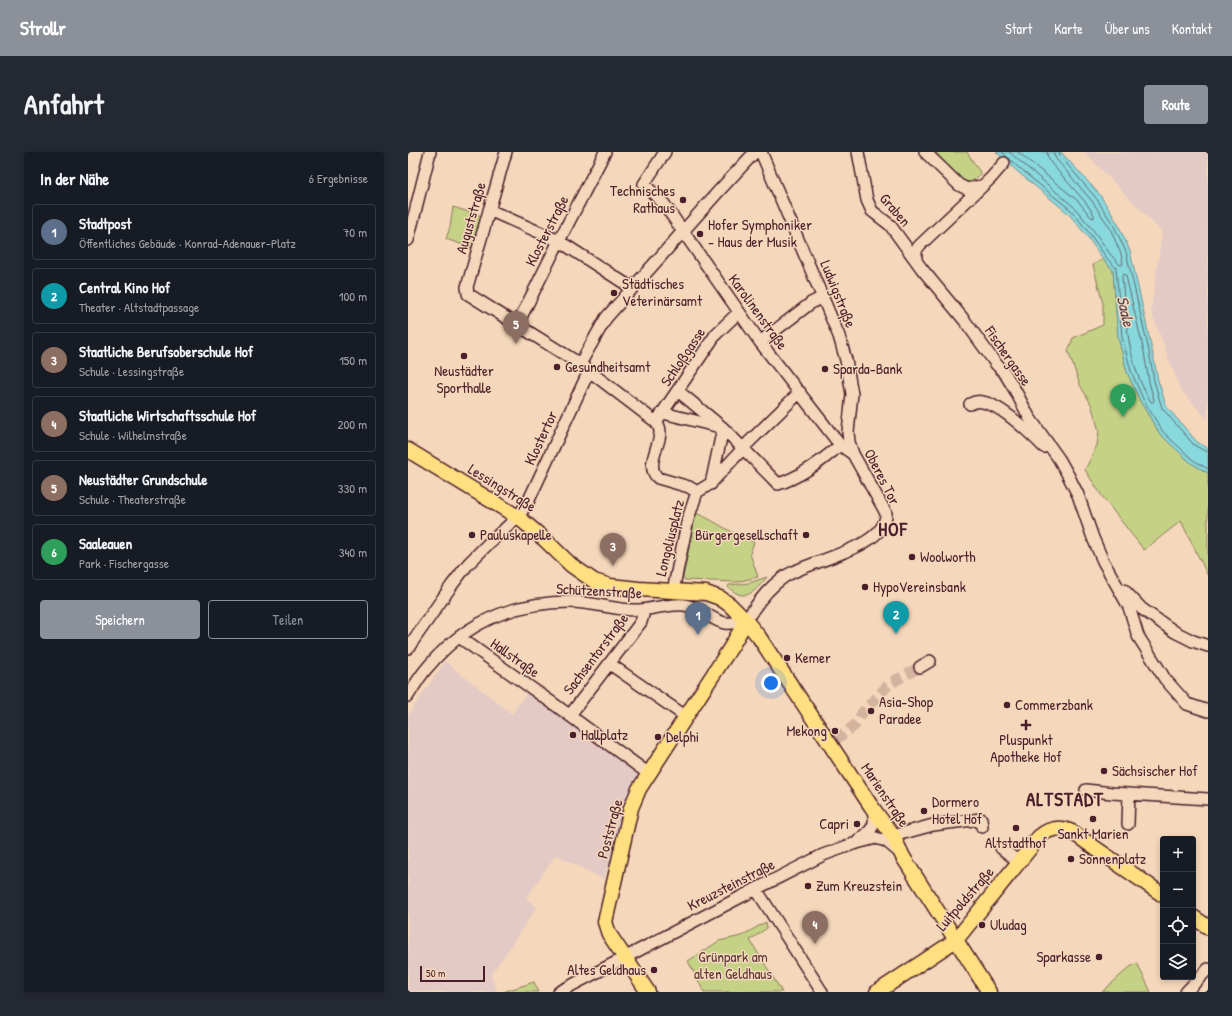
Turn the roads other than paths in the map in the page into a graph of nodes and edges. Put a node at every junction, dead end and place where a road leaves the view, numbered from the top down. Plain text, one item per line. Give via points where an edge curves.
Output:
1 (430, 152) edge
2 (506, 152) edge
3 (604, 152) edge
4 (665, 152) edge
5 (755, 152) edge
6 (761, 152) edge
7 (858, 152) edge
8 (925, 152) edge
9 (1004, 163) dead end
10 (982, 186) junction
11 (489, 210) junction
12 (683, 230) junction
13 (408, 240) edge
14 (559, 241) junction
15 (916, 259) junction
16 (632, 288) junction
17 (824, 297) junction
18 (739, 312) junction
19 (517, 325) junction
20 (760, 342) junction
21 (584, 367) junction
22 (678, 391) junction
23 (800, 392) junction
24 (970, 404) dead end
25 (660, 418) junction
26 (723, 428) junction
27 (848, 432) joint
28 (840, 445) junction
29 (743, 448) junction
30 (408, 450) edge
31 (853, 454) junction
32 (1068, 475) junction
33 (710, 484) junction
34 (697, 492) junction
35 (518, 517) junction
36 (878, 534) joint
37 (1112, 576) junction
38 (673, 591) junction
39 (642, 610) junction
40 (746, 621) junction
41 (459, 637) junction
42 (1208, 646) edge
43 (408, 648) edge
44 (930, 661) dead end
45 (610, 664) junction
46 (920, 667) tunnel mouth
47 (408, 696) edge
48 (1208, 711) edge
49 (570, 715) junction
50 (685, 716) junction
51 (649, 774) junction
52 (1086, 790) dead end
53 (1129, 794) junction
54 (1208, 799) edge
55 (871, 806) junction
56 (875, 822) junction
57 (1128, 824) dead end
58 (982, 827) dead end
59 (889, 838) junction
60 (854, 844) junction
61 (1001, 848) dead end
62 (1019, 862) junction
63 (756, 889) junction
64 (1160, 894) edge
65 (1196, 919) edge
66 (1208, 927) edge
67 (956, 940) junction
68 (624, 957) junction
69 (1208, 968) edge
70 (560, 992) edge
71 (648, 992) edge
72 (822, 992) edge
73 (877, 992) edge
74 (989, 992) edge
75 (1186, 992) edge

1 - 13 street
2 - 11 street, Auguststraße
3 - 14 street, Klosterstraße
4 - 12 street, Karolinenstraße via 644,184 664,204
5 - 12 street, Klostertor
6 - 17 street, Ludwigstraße
7 - 15 street, Graben via 867,200 872,211 890,225
8 - 10 street via 959,185 967,189
9 - 10 street
10 - 15 street via 920,245 916,250
11 - 14 street
11 - 19 street, Auguststraße via 467,292
12 - 16 street, Klostertor
12 - 18 street, Karolinenstraße
14 - 16 street
14 - 19 street, Klosterstraße
15 - 32 street, Fischergasse via 1004,372 1029,417
16 - 21 street, Klostertor via 606,318
17 - 20 street via 811,303
17 - 27 street, Ludwigstraße via 840,336 850,382 852,404
18 - 20 street, Karolinenstraße
18 - 22 street, Schloßgasse via 716,334
19 - 21 street
20 - 23 street, Karolinenstraße
21 - 25 street
21 - 35 street, Klostertor via 528,502
22 - 25 street, Schloßgasse
22 - 26 street
23 - 28 street, Karolinenstraße
23 - 29 street
24 - 32 street, Fischergasse via 983,402 997,408 1037,441
25 - 26 street
25 - 34 street via 660,433 652,470 658,478 689,487
26 - 29 street
26 - 33 street
27 - 31 street, Oberes Tor
28 - 29 street via 814,466 778,484
28 - 31 street, Karolinenstraße
29 - 33 street
30 - 35 main road, Lessingstraße
31 - 36 street, Oberes Tor via 886,513 886,521
32 - 37 street, Fischergasse via 1097,547
33 - 34 street
34 - 38 street, Longoliusplatz via 689,514
35 - 38 main road, Lessingstraße via 571,565 594,581 610,586
35 - 43 street, Klostertor via 468,564
36 - 40 street, Poststraße via 853,548 784,576 768,590
37 - 42 street via 1142,609 1175,632
37 - 48 street, Fischergasse via 1128,607 1138,636 1165,679 1187,704
38 - 40 main road, Lessingstraße via 706,592 726,602
39 - 40 street, Schützenstraße via 680,604 695,607 723,622
39 - 41 street, Schützenstraße via 576,602 536,605 498,614
39 - 45 street, Sachsentorstraße via 641,622
40 - 50 main road, Poststraße
40 - 55 main road, Marienstraße via 832,741
41 - 47 street, Schützenstraße via 444,648
41 - 49 street, Hallstraße
44 - 46 street
45 - 49 street, Sachsentorstraße
45 - 50 street
49 - 51 street
50 - 51 main road, Poststraße
51 - 68 main road, Poststraße via 631,808 605,919 606,930
52 - 53 street
53 - 54 street
53 - 57 street
55 - 56 street
55 - 59 main road, Marienstraße
56 - 59 street
56 - 60 street, Kreuzsteinstraße via 869,832
58 - 59 street, Kreuzsteinstraße via 981,819 933,825
59 - 60 street, Kreuzsteinstraße via 876,838
59 - 67 main road, Marienstraße
60 - 63 street, Kreuzsteinstraße via 823,855
61 - 62 street
62 - 64 main road, Luitpoldstraße via 1044,833 1051,829 1064,828
62 - 67 main road, Luitpoldstraße
63 - 68 street, Kreuzsteinstraße
63 - 72 street
65 - 66 main road
67 - 73 main road, Luitpoldstraße
67 - 74 main road, Marienstraße
68 - 70 street, Kreuzsteinstraße
68 - 71 main road, Poststraße
69 - 75 street

